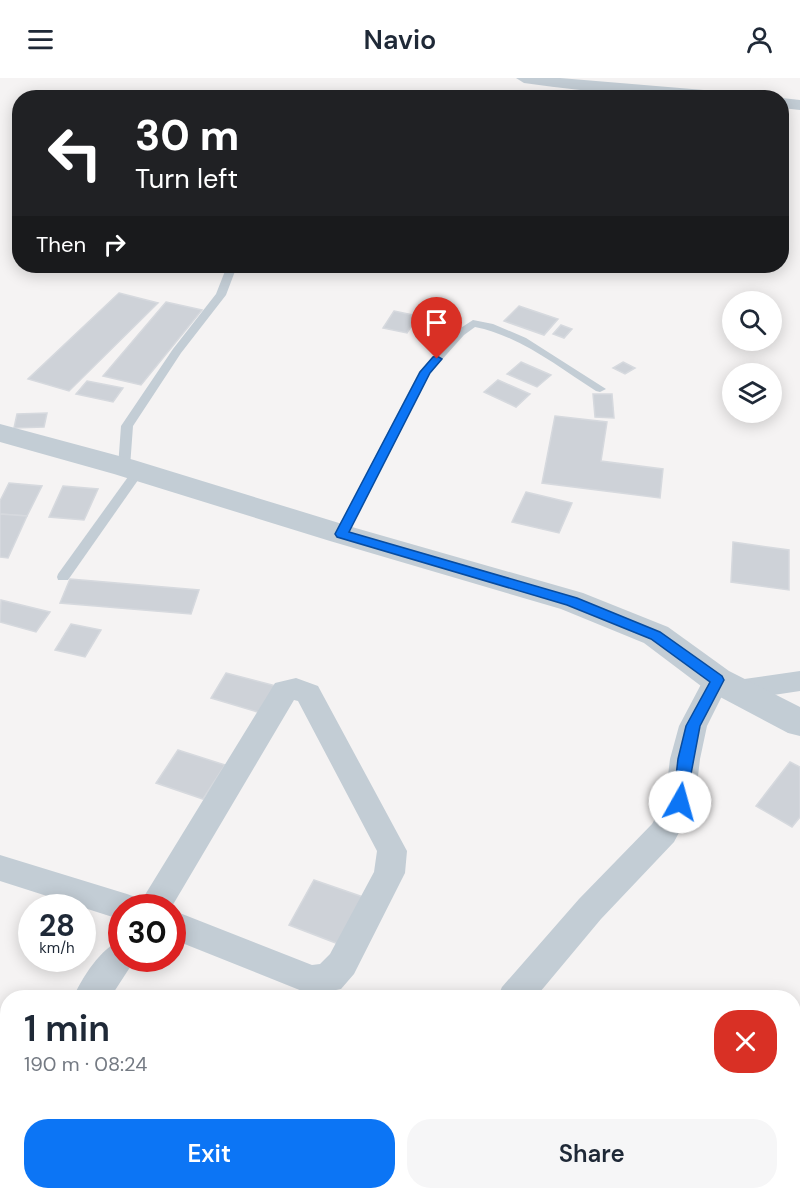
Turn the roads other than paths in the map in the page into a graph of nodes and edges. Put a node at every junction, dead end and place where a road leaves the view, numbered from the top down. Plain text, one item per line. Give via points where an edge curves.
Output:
1 (524, 78) edge
2 (719, 86) edge
3 (229, 273) edge
4 (600, 389) dead end
5 (0, 433) edge
6 (131, 470) junction
7 (341, 534) junction
8 (63, 577) dead end
9 (800, 681) edge
10 (726, 685) junction
11 (800, 723) edge
12 (0, 868) edge
13 (162, 894) edge
14 (108, 902) edge
15 (186, 930) edge
16 (109, 972) edge
17 (96, 990) edge
18 (521, 990) edge

1 - 2 street via 588,87
3 - 6 lane via 220,295 127,426
4 - 7 lane via 526,342 487,324 472,323 425,372
5 - 6 street
6 - 7 street
6 - 8 lane
7 - 10 street via 572,601 656,635
9 - 10 street
10 - 11 street
10 - 18 street via 693,726 680,802 663,833 590,909
12 - 14 street
13 - 15 street via 285,690 297,689 308,694 392,851 389,873 342,964 329,978 312,980
16 - 17 street

